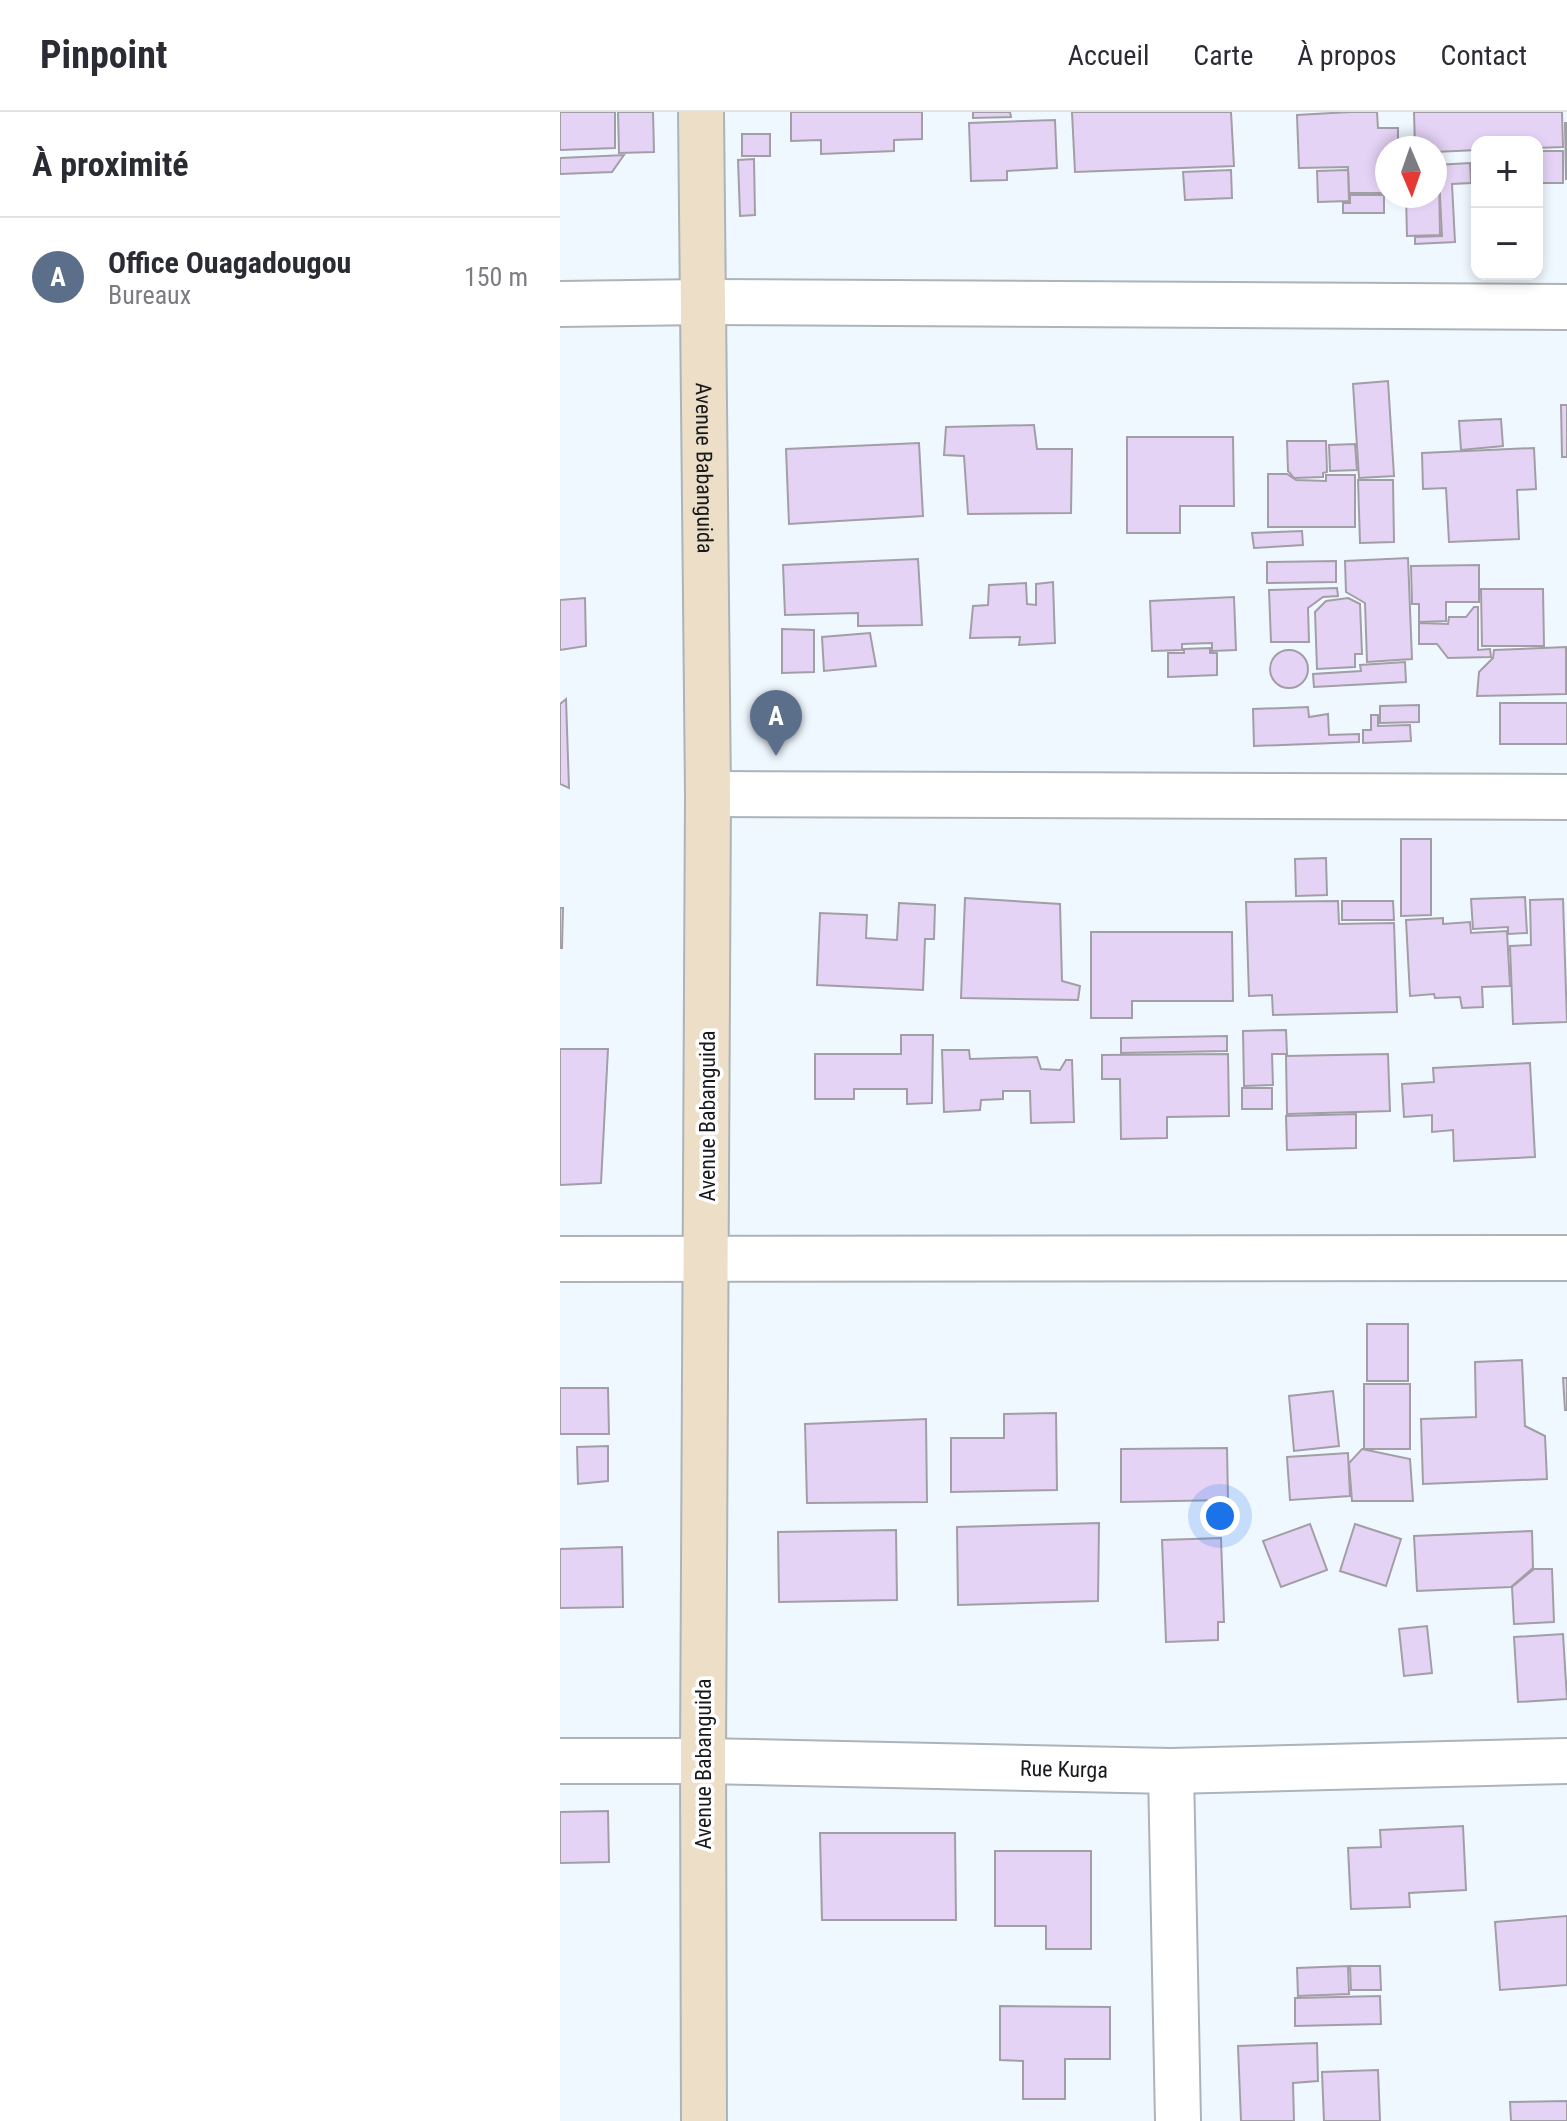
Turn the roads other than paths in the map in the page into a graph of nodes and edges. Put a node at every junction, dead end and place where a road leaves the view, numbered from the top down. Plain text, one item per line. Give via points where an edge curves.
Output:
1 (701, 112) edge
2 (703, 302) junction
3 (560, 304) edge
4 (1567, 307) edge
5 (708, 794) junction
6 (1567, 797) edge
7 (1567, 1258) edge
8 (560, 1259) edge
9 (707, 1261) junction
10 (560, 1761) edge
11 (703, 1761) junction
12 (1567, 1761) edge
13 (1171, 1771) junction
14 (704, 2121) edge
15 (1178, 2121) edge

1 - 2 street, Avenue Babanguida
2 - 3 street
2 - 4 street
2 - 5 street, Avenue Babanguida
5 - 6 street
5 - 9 street, Avenue Babanguida
7 - 9 street
8 - 9 street
9 - 11 street, Avenue Babanguida
10 - 11 street, Rue Kurga
11 - 13 street, Rue Kurga
11 - 14 street, Avenue Babanguida
12 - 13 street, Rue Kurga
13 - 15 street

